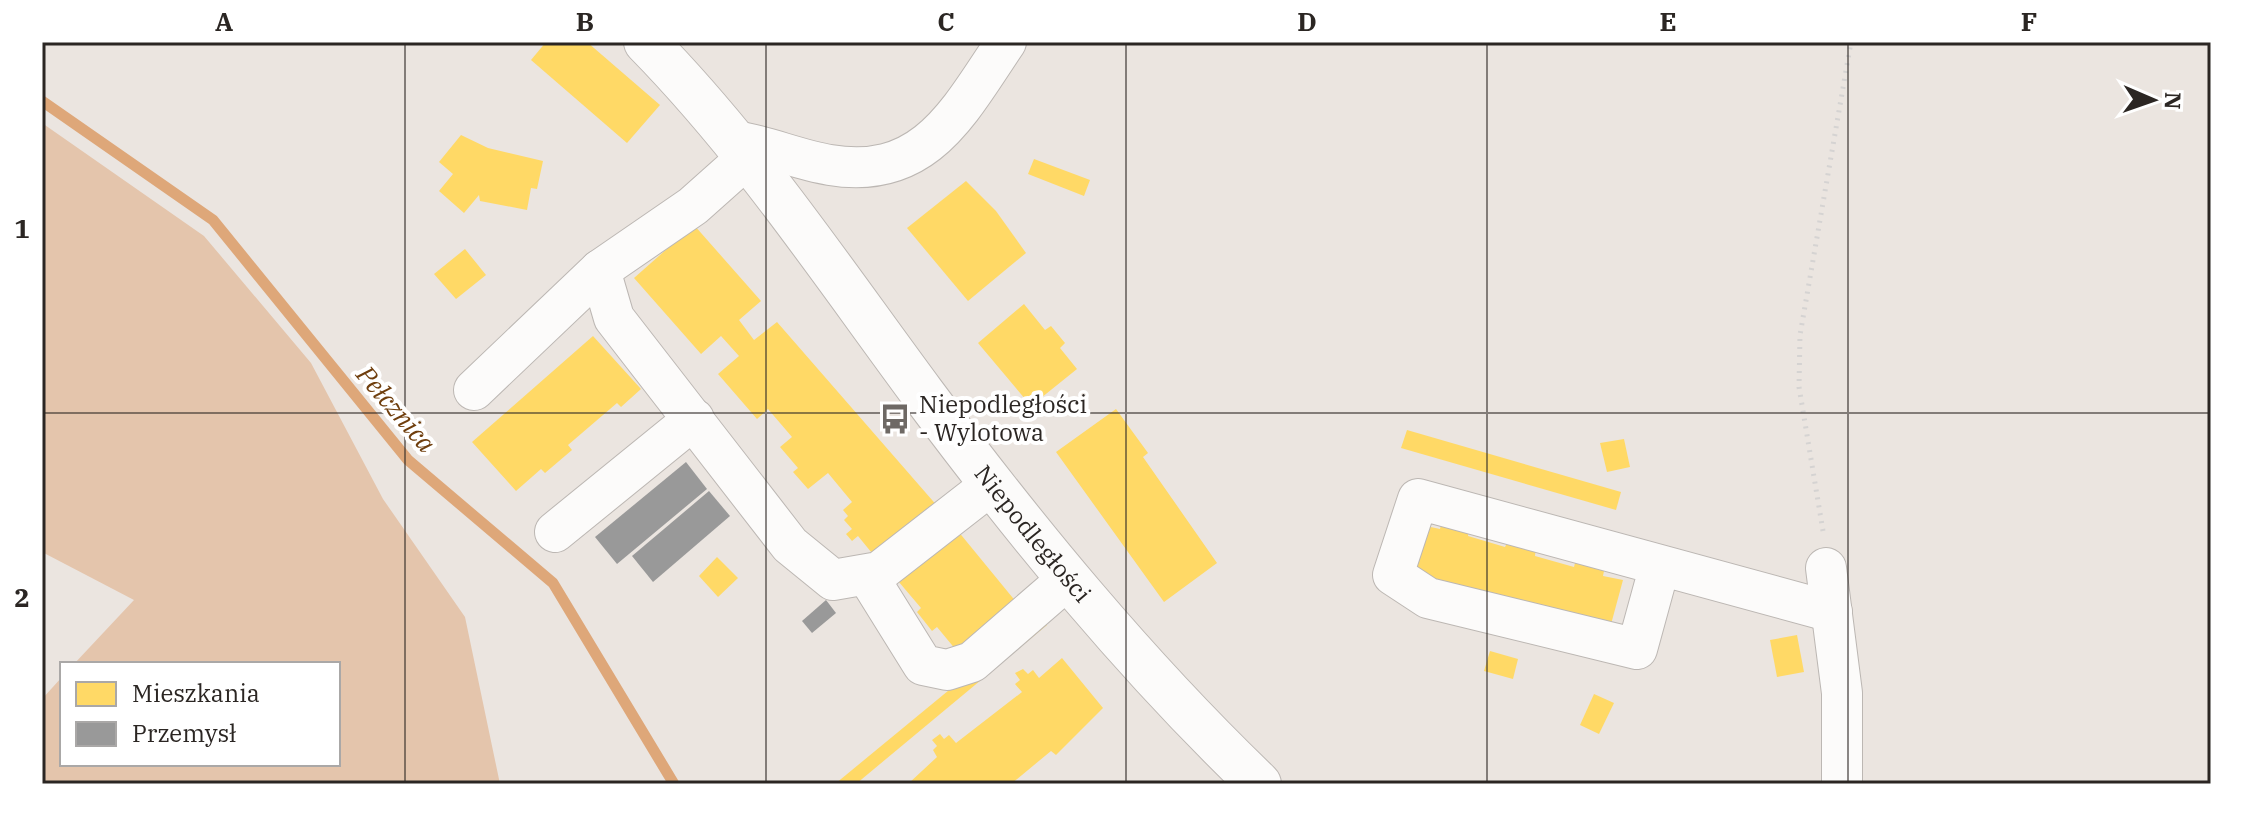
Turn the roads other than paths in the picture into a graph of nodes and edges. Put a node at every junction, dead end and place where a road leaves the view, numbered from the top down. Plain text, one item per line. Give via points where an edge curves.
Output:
1 (646, 42) edge
2 (1006, 42) edge
3 (742, 149) junction
4 (600, 270) junction
5 (474, 390) dead end
6 (694, 419) junction
7 (992, 484) junction
8 (555, 532) dead end
9 (1660, 565) junction
10 (1826, 568) road end
11 (867, 575) junction
12 (1069, 578) junction
13 (1832, 612) junction
14 (1259, 784) edge
15 (1842, 784) edge

1 - 3 main road, Niepodległości
2 - 3 lane via 942,130 915,154 884,167 830,165 765,145
3 - 4 lane via 693,206
3 - 7 main road, Niepodległości
4 - 5 lane
4 - 6 lane via 614,318
6 - 8 lane
6 - 11 lane via 790,545 833,580
7 - 11 lane via 879,572
7 - 12 main road, Niepodległości
9 - 9 lane via 1418,499 1393,575 1428,598 1637,649
9 - 13 lane
10 - 13 lane
11 - 12 lane via 923,665 947,670 972,662
12 - 14 main road, Niepodległości via 1129,650
13 - 15 lane via 1842,693

